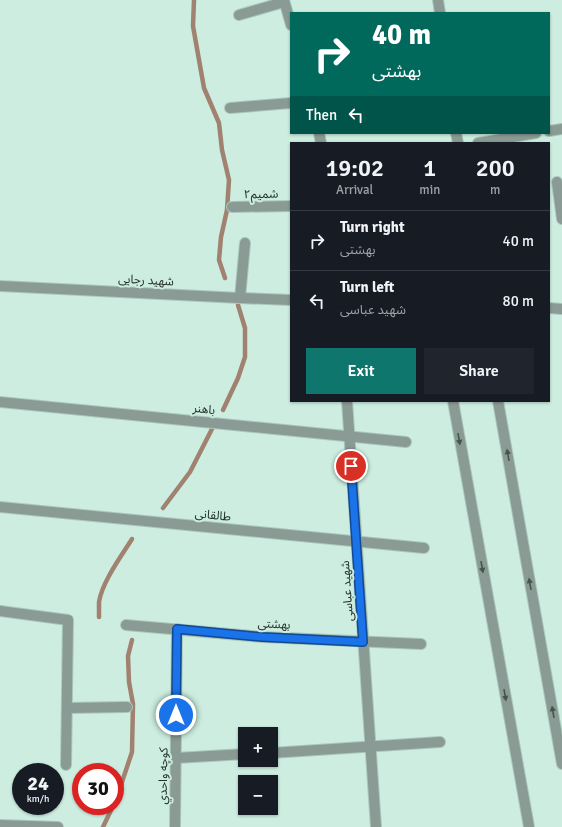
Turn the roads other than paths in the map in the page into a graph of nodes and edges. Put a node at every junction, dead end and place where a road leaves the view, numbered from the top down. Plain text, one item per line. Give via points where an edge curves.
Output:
1 (438, 0) edge
2 (284, 1) edge
3 (440, 12) edge
4 (239, 15) dead end
5 (290, 22) edge
6 (290, 103) edge
7 (230, 108) dead end
8 (562, 129) edge
9 (550, 131) edge
10 (530, 134) edge
11 (484, 142) edge
12 (557, 182) dead end
13 (290, 206) edge
14 (232, 207) dead end
15 (562, 219) edge
16 (245, 243) dead end
17 (0, 286) edge
18 (240, 298) junction
19 (290, 300) edge
20 (550, 308) edge
21 (562, 309) edge
22 (0, 402) edge
23 (347, 402) edge
24 (452, 402) edge
25 (498, 402) edge
26 (349, 436) junction
27 (406, 442) dead end
28 (0, 507) edge
29 (356, 542) junction
30 (424, 548) dead end
31 (0, 611) edge
32 (126, 625) dead end
33 (177, 629) junction
34 (363, 642) junction
35 (421, 644) dead end
36 (127, 707) dead end
37 (67, 708) junction
38 (440, 742) dead end
39 (370, 746) junction
40 (278, 753) edge
41 (238, 754) edge
42 (176, 758) junction
43 (562, 764) edge
44 (66, 765) dead end
45 (0, 825) edge
46 (58, 827) edge
47 (175, 827) edge
48 (376, 827) edge
49 (529, 827) edge

1 - 3 street
2 - 4 street
2 - 5 street
6 - 7 street
8 - 9 street
10 - 11 street
12 - 15 street
13 - 14 street, شمیم۲
16 - 18 street
17 - 18 street, شهید رجایی
18 - 19 street, شهید رجایی
20 - 21 street
22 - 26 street, باهنر
23 - 26 street, شهید عباسی
24 -> 49 street
43 -> 25 street
26 - 27 street, باهنر
26 - 29 street, شهید عباسی
28 - 29 street, طالقانی
29 - 30 street, طالقانی
29 - 34 street, شهید عباسی
31 - 37 street via 68,620
32 - 33 street, بهشتی
33 - 34 street, بهشتی via 262,637
33 - 42 street, كوچه واحدي
34 - 35 street, بهشتی
34 - 39 street, شهید عباسی
36 - 37 street
37 - 44 street
38 - 39 street
39 - 40 street
39 - 48 street, شهید عباسی
41 - 42 street
42 - 47 street, كوچه واحدي
45 - 46 street

